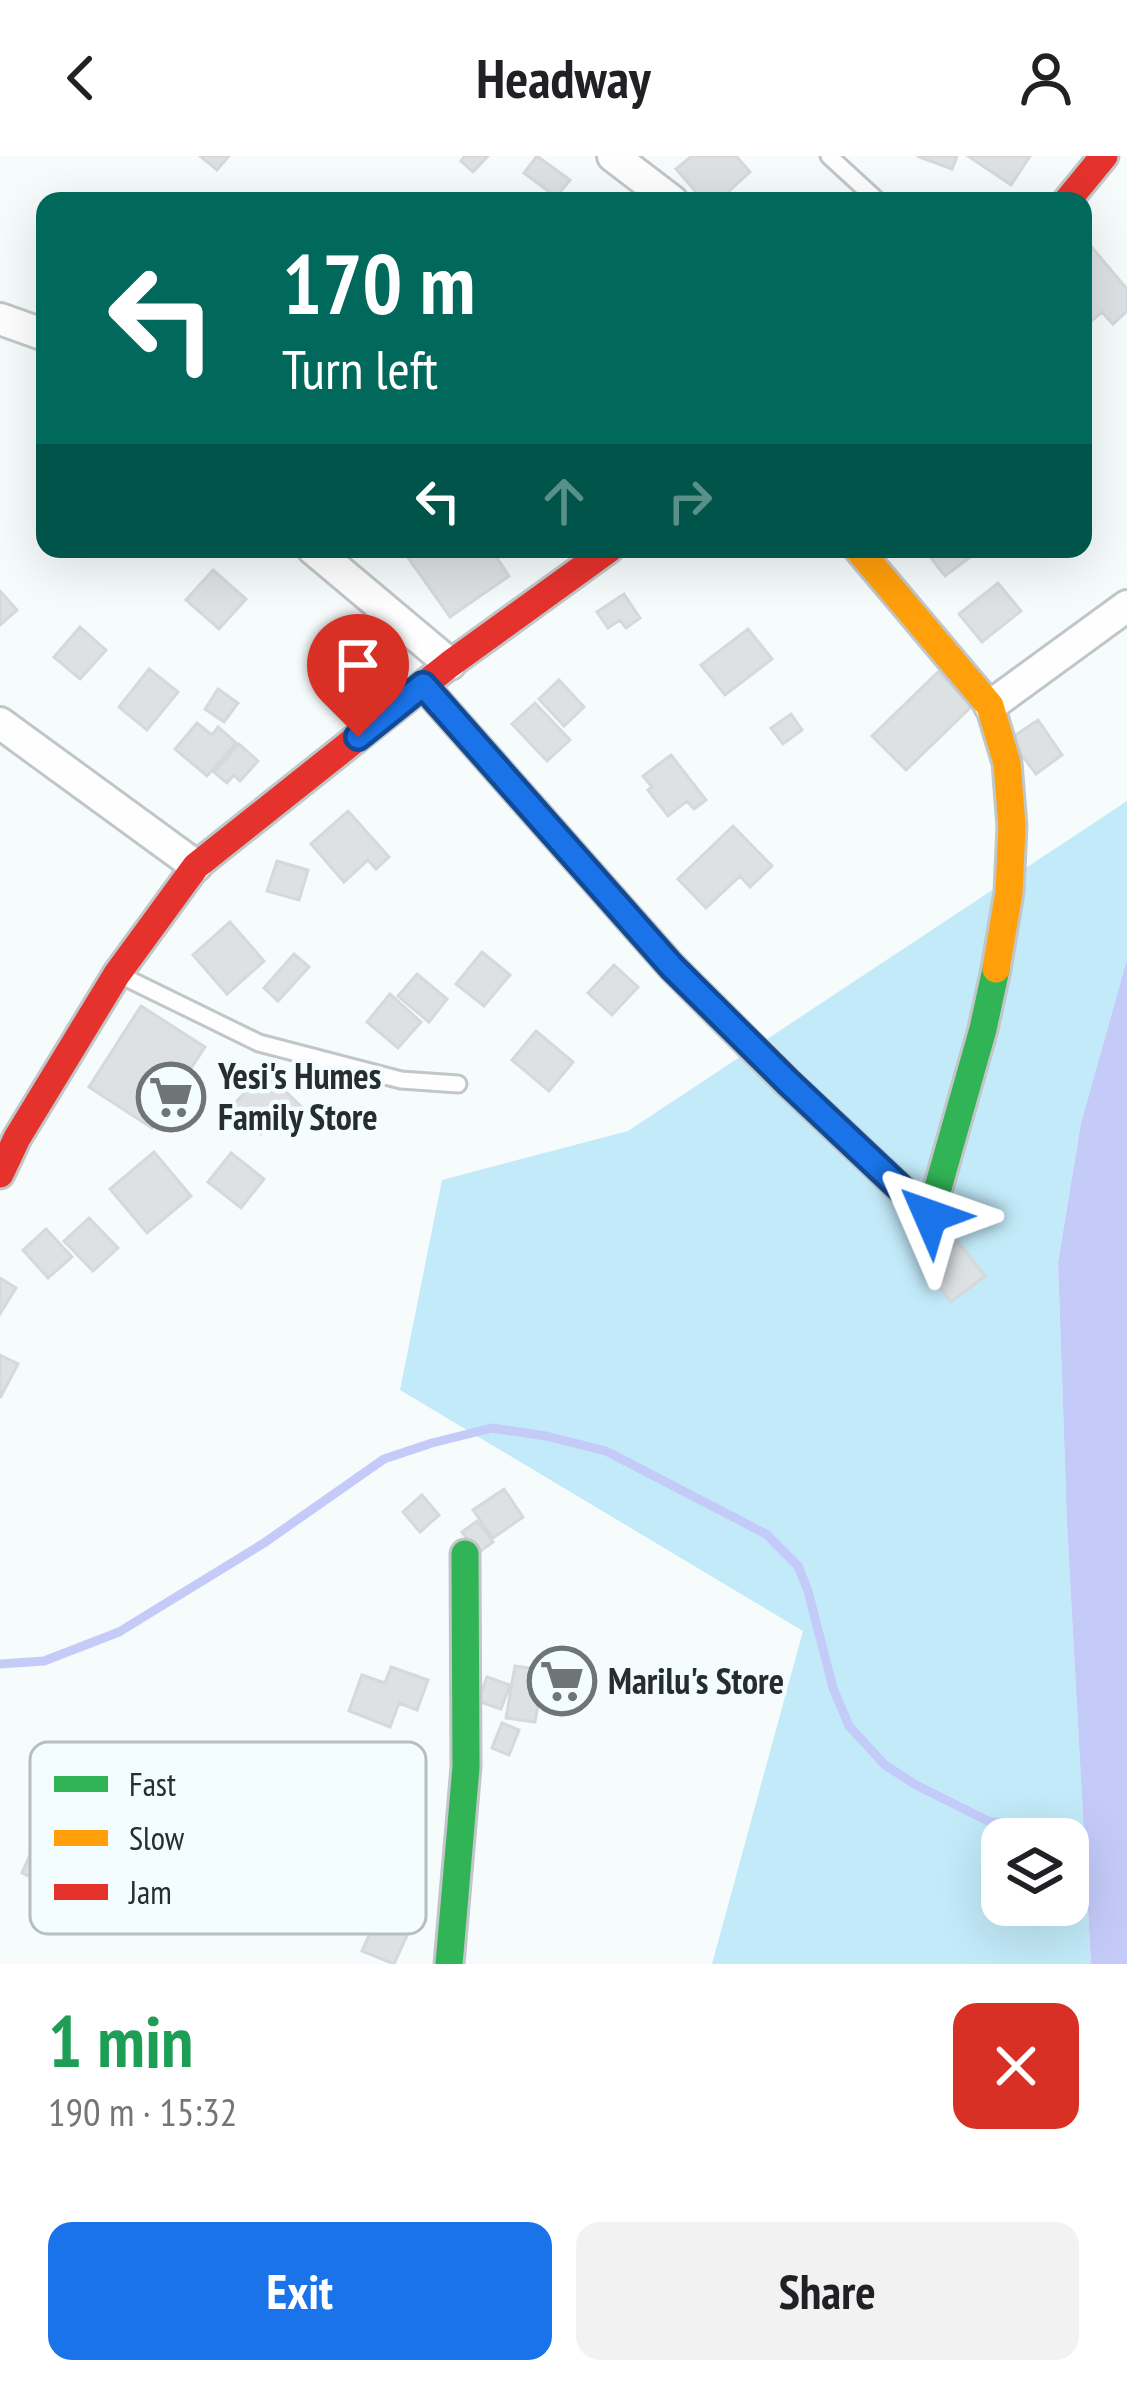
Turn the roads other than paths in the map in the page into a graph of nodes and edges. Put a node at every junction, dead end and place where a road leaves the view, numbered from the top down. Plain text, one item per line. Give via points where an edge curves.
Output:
1 (613, 156) edge
2 (829, 156) edge
3 (1104, 156) edge
4 (660, 192) edge
5 (868, 192) edge
6 (1074, 192) edge
7 (0, 319) edge
8 (36, 331) edge
9 (325, 558) edge
10 (596, 558) edge
11 (866, 558) edge
12 (1127, 606) edge
13 (450, 664) junction
14 (423, 685) junction
15 (990, 706) junction
16 (0, 723) edge
17 (196, 866) junction
18 (117, 974) junction
19 (458, 1084) dead end
20 (0, 1174) edge
21 (465, 1553) dead end
22 (449, 1964) edge

1 - 4 street
2 - 5 lane
3 - 6 street
7 - 8 street
9 - 13 street
10 - 13 street
11 - 15 street
12 - 15 street
13 - 14 street
14 - 15 street via 672,967 930,1216 999,964 1011,802
14 - 17 street
16 - 17 street
17 - 18 street
18 - 19 lane via 260,1043 400,1080
18 - 20 street
21 - 22 street via 466,1767

